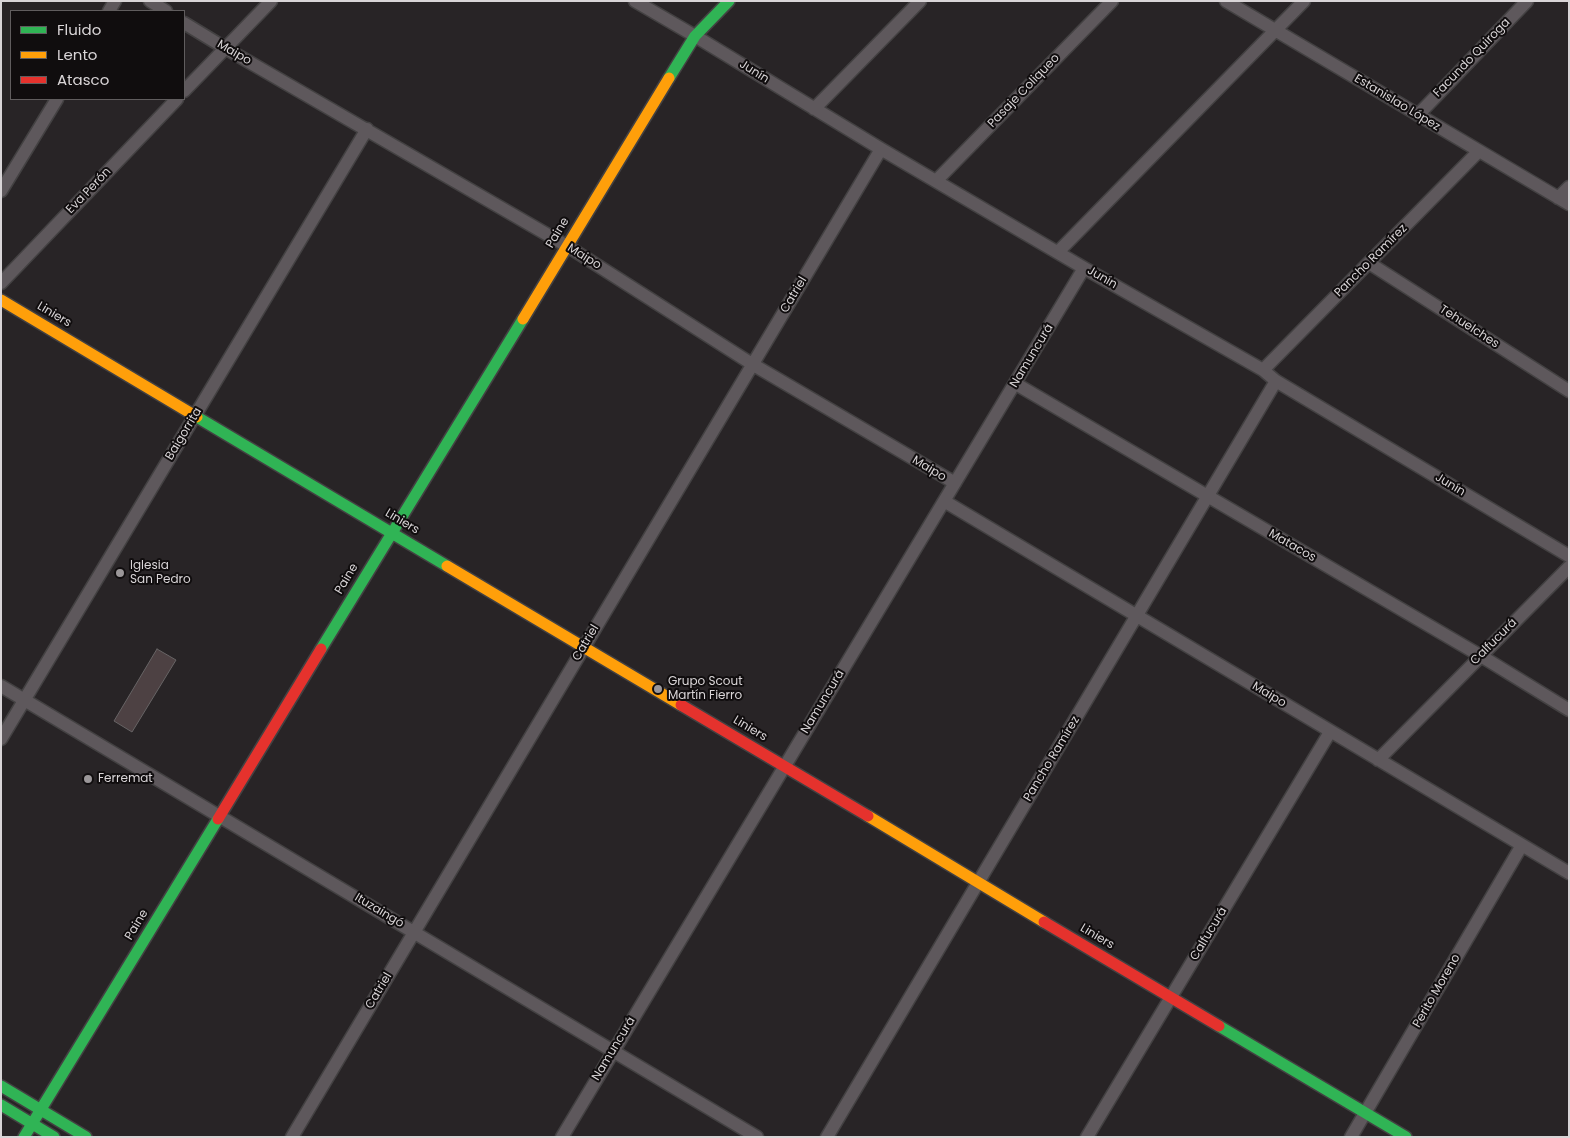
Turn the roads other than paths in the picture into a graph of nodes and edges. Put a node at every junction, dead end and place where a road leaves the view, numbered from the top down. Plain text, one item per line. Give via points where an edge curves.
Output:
1 (150, 1) edge
2 (271, 1) edge
3 (635, 1) edge
4 (729, 1) edge
5 (920, 1) edge
6 (1112, 1) edge
7 (1226, 1) edge
8 (1304, 1) edge
9 (1527, 1) edge
10 (164, 10) edge
11 (185, 24) edge
12 (1274, 30) junction
13 (695, 36) junction
14 (225, 48) junction
15 (185, 90) edge
16 (56, 100) edge
17 (176, 100) edge
18 (814, 109) junction
19 (1418, 115) junction
20 (367, 129) junction
21 (881, 149) junction
22 (1479, 151) junction
23 (936, 181) junction
24 (1569, 187) edge
25 (1, 191) edge
26 (1563, 201) edge
27 (567, 246) junction
28 (1058, 252) junction
29 (1369, 263) junction
30 (1084, 268) junction
31 (1, 283) edge
32 (1, 300) edge
33 (752, 364) junction
34 (1263, 370) junction
35 (1276, 381) junction
36 (1016, 384) junction
37 (1569, 391) edge
38 (196, 415) junction
39 (955, 484) junction
40 (1207, 497) junction
41 (944, 502) junction
42 (392, 532) junction
43 (1569, 556) edge
44 (1569, 567) edge
45 (1137, 616) junction
46 (584, 646) junction
47 (1481, 656) junction
48 (1, 686) edge
49 (25, 700) junction
50 (1569, 710) edge
51 (1330, 732) junction
52 (1, 740) edge
53 (1378, 760) junction
54 (785, 766) junction
55 (219, 816) junction
56 (1522, 845) junction
57 (1569, 873) edge
58 (979, 882) junction
59 (414, 932) junction
60 (1171, 997) junction
61 (614, 1051) junction
62 (1, 1086) edge
63 (1, 1105) edge
64 (41, 1109) junction
65 (1365, 1112) junction
66 (32, 1123) junction
67 (24, 1137) edge
68 (54, 1137) edge
69 (86, 1137) edge
70 (292, 1137) edge
71 (562, 1137) edge
72 (758, 1137) edge
73 (827, 1137) edge
74 (1087, 1137) edge
75 (1351, 1137) edge
76 (1406, 1137) edge

1 - 10 street
2 - 14 street
3 - 13 street, Junín
4 - 13 street, Paine
5 - 18 street
6 - 23 street, Pasaje Coliqueo
7 - 12 street, Estanislao López
8 - 12 street
9 - 19 street, Facundo Quiroga
11 - 14 street, Maipo
12 - 19 street, Estanislao López
12 - 28 street
13 - 18 street, Junín
13 - 27 street, Paine
14 - 15 street
14 - 20 street, Maipo
16 - 25 street
17 - 31 street, Eva Perón
18 - 21 street, Junín
19 - 22 street, Estanislao López
20 - 27 street, Maipo
20 - 38 street, Baigorrita
21 - 23 street, Junín
21 - 33 street, Catriel
22 - 26 street, Estanislao López
22 - 29 street, Pancho Ramírez
23 - 28 street, Junín
24 - 26 street
27 - 33 street, Maipo
27 - 42 street, Paine
28 - 30 street, Junín
29 - 34 street, Pancho Ramírez
29 - 37 street, Tehuelches
30 - 34 street, Junín
30 - 36 street, Namuncurá
32 - 38 street, Liniers
33 - 39 street, Maipo
33 - 46 street, Catriel
34 - 35 street, Junín
35 - 40 street, Pancho Ramírez
35 - 43 street, Junín
36 - 39 street, Namuncurá
36 - 40 street, Matacos
38 - 42 street, Liniers
38 - 49 street, Baigorrita
39 - 41 street, Namuncurá
40 - 45 street, Pancho Ramírez
40 - 47 street, Matacos
41 - 45 street, Maipo
41 - 54 street, Namuncurá
42 - 46 street, Liniers
42 - 55 street, Paine
44 - 47 street, Calfucurá
45 - 51 street, Maipo
45 - 58 street, Pancho Ramírez
46 - 54 street, Liniers
46 - 59 street, Catriel
47 - 50 street, Matacos
47 - 53 street, Calfucurá
48 - 49 street, Ituzaingó
49 - 52 street, Baigorrita
49 - 55 street, Ituzaingó
51 - 53 street, Maipo
51 - 60 street, Calfucurá
53 - 56 street, Maipo
54 - 58 street, Liniers
54 - 61 street, Namuncurá
55 - 59 street, Ituzaingó
55 - 64 street, Paine
56 - 57 street, Maipo
56 - 65 street, Perito Moreno
58 - 60 street, Liniers
58 - 73 street, Pancho Ramírez
59 - 61 street, Ituzaingó
59 - 70 street, Catriel
60 - 65 street, Liniers
60 - 74 street, Calfucurá
61 - 71 street, Namuncurá
61 - 72 street, Ituzaingó
62 - 64 street
63 - 66 street
64 - 66 street, Paine
64 - 69 street
65 - 75 street, Perito Moreno
65 - 76 street, Liniers
66 - 67 street, Paine
66 - 68 street

